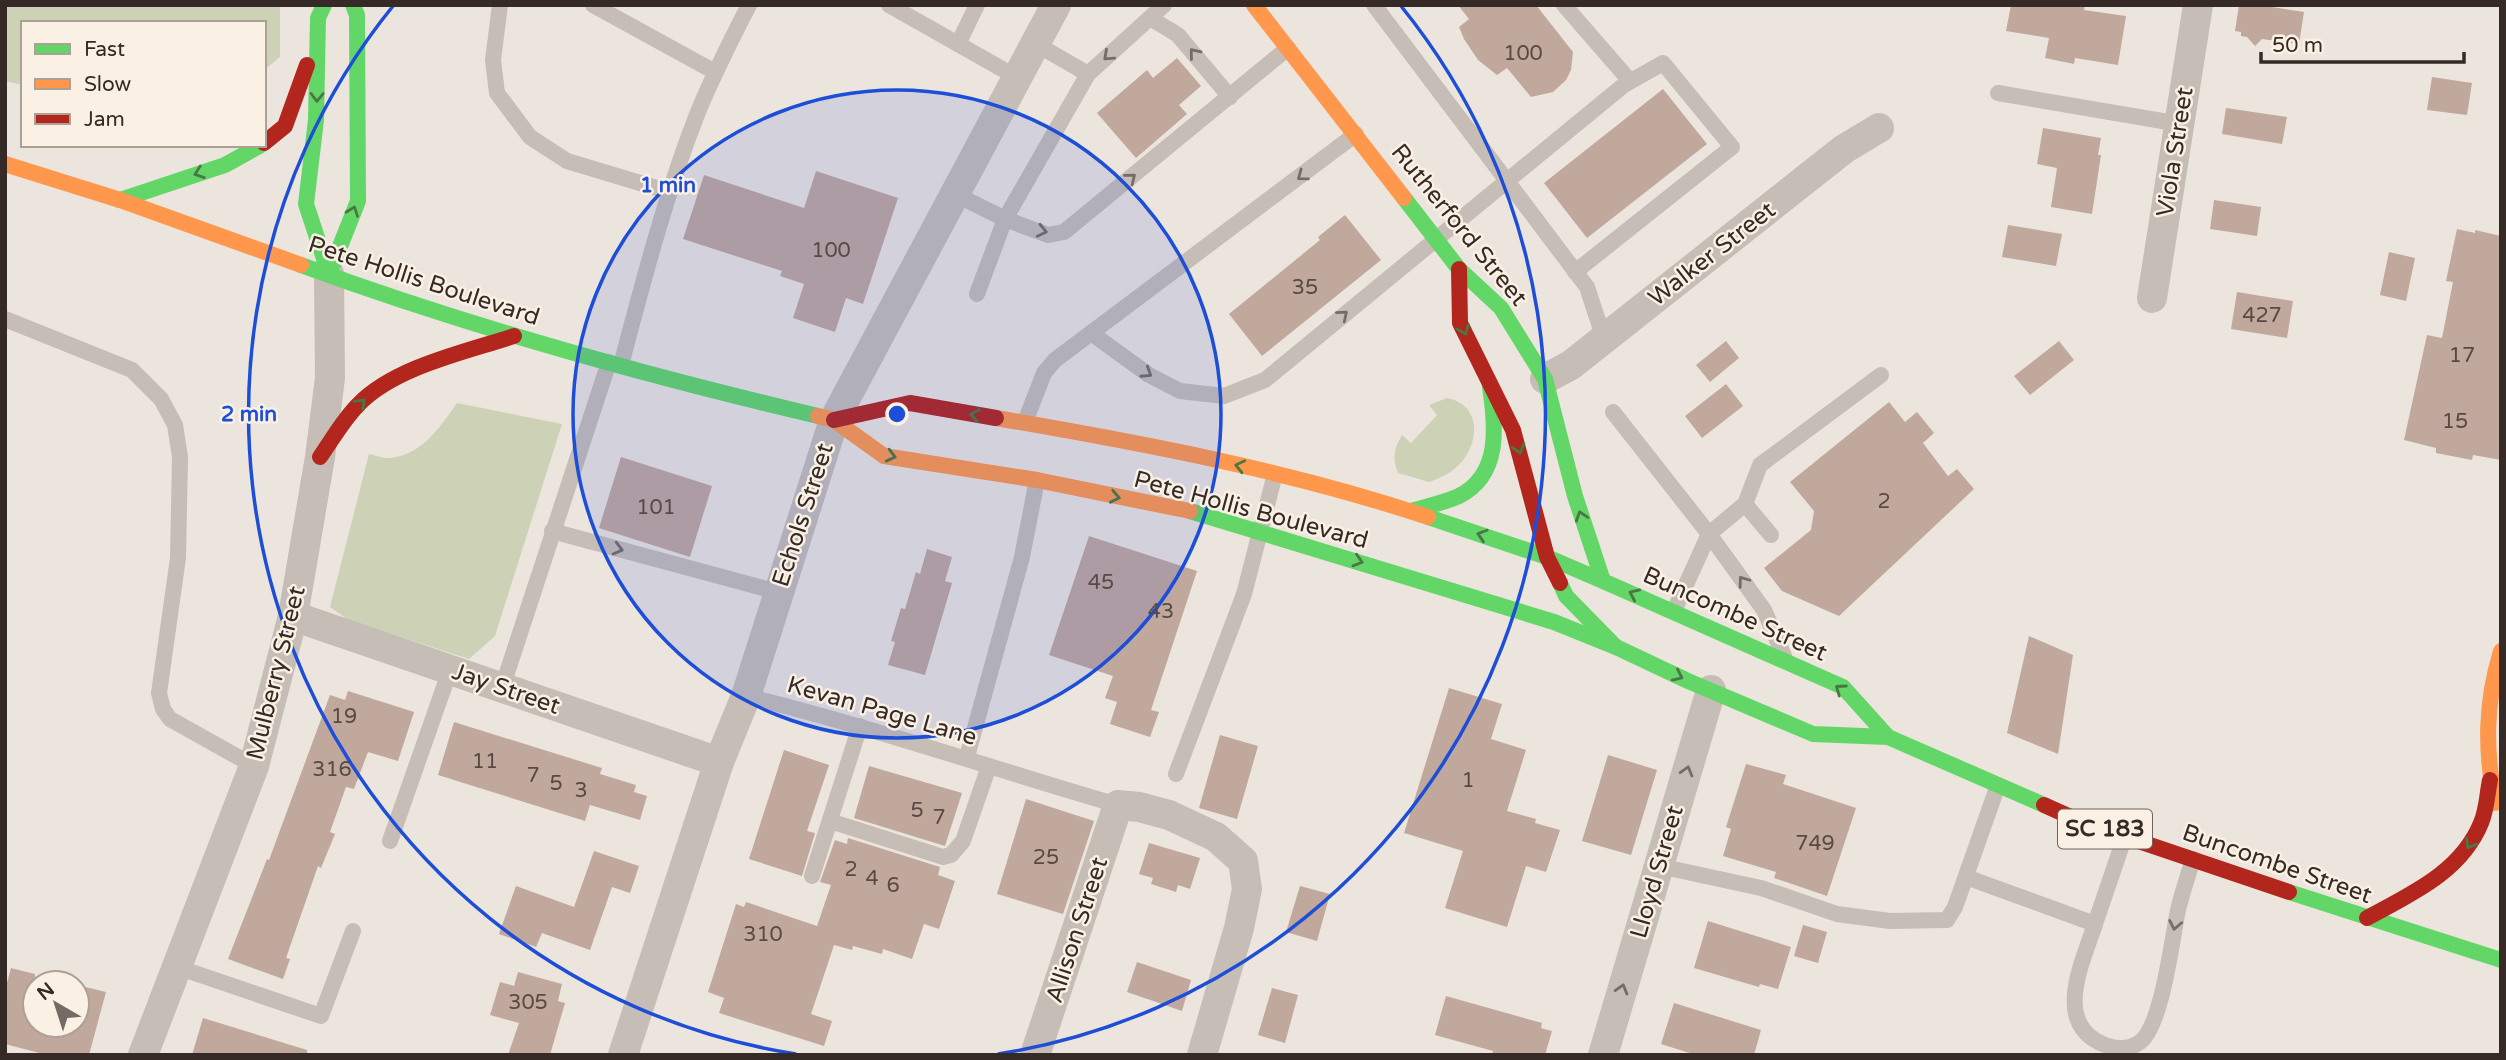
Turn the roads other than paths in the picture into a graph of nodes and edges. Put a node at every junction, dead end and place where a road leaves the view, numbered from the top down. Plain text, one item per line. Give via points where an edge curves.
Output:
1 (352, 5) edge
2 (500, 5) edge
3 (593, 5) edge
4 (749, 5) edge
5 (888, 5) edge
6 (977, 5) edge
7 (1056, 5) edge
8 (1164, 5) edge
9 (1254, 5) edge
10 (1374, 5) edge
11 (1564, 5) edge
12 (2198, 5) edge
13 (321, 12) edge
14 (1150, 18) junction
15 (958, 44) junction
16 (1036, 44) junction
17 (1287, 48) junction
18 (715, 72) junction
19 (1088, 74) junction
20 (1018, 78) junction
21 (1630, 81) junction
22 (1998, 93) dead end
23 (1230, 97) junction
24 (2180, 124) junction
25 (1879, 128) dead end
26 (1356, 134) junction
27 (266, 142) edge
28 (257, 147) edge
29 (5, 164) edge
30 (1507, 181) junction
31 (670, 192) junction
32 (955, 194) junction
33 (120, 200) junction
34 (1005, 219) junction
35 (1437, 238) junction
36 (1459, 269) junction
37 (1575, 272) junction
38 (329, 274) junction
39 (977, 293) dead end
40 (2152, 298) dead end
41 (5, 319) edge
42 (1091, 333) junction
43 (514, 336) junction
44 (1604, 339) junction
45 (615, 364) junction
46 (1881, 375) dead end
47 (1545, 379) junction
48 (1490, 387) junction
49 (1613, 412) dead end
50 (834, 421) junction
51 (1024, 425) junction
52 (320, 457) junction
53 (1275, 474) junction
54 (1037, 481) junction
55 (1745, 504) junction
56 (1411, 511) junction
57 (552, 531) junction
58 (1261, 532) junction
59 (1709, 534) junction
60 (1771, 535) dead end
61 (1547, 556) junction
62 (1603, 581) junction
63 (778, 592) junction
64 (1674, 611) junction
65 (293, 617) junction
66 (1616, 647) junction
67 (2501, 651) edge
68 (1786, 662) junction
69 (450, 670) junction
70 (502, 688) junction
71 (1711, 690) junction
72 (746, 696) junction
73 (860, 726) junction
74 (1888, 737) junction
75 (967, 757) junction
76 (719, 762) junction
77 (254, 766) junction
78 (997, 768) junction
79 (1176, 774) dead end
80 (2490, 780) junction
81 (1998, 785) junction
82 (1118, 805) junction
83 (2498, 817) dead end
84 (830, 821) junction
85 (2124, 836) junction
86 (390, 841) dead end
87 (2193, 859) junction
88 (1659, 866) junction
89 (812, 876) dead end
90 (1966, 877) junction
91 (2367, 918) junction
92 (2095, 923) junction
93 (353, 931) dead end
94 (2501, 960) edge
95 (177, 967) junction
96 (143, 1055) edge
97 (623, 1055) edge
98 (1035, 1055) edge
99 (1202, 1055) edge
100 (1603, 1055) edge

38 -> 1 main road via 358,201 357,15
2 - 31 lane via 493,60 497,93 530,136 567,161
3 - 18 lane
4 - 18 lane
5 - 15 lane
6 - 15 lane
7 - 16 street, Echols Street
8 - 14 lane
9 - 17 main road, Rutherford Street
10 - 30 lane
11 - 21 lane
12 - 24 street, Viola Street
13 - 27 main road via 285,126
13 -> 38 main road via 306,204
14 -> 19 lane
23 -> 14 lane via 1178,35
15 - 20 lane
16 - 19 lane
16 - 20 street, Echols Street
17 - 23 lane
17 - 26 main road, Rutherford Street
18 - 31 lane
19 - 34 lane
20 - 32 street, Echols Street
21 - 30 lane
21 - 37 lane via 1662,63 1732,147
22 - 24 lane
34 -> 23 lane via 1048,235 1064,232
24 - 40 street, Viola Street
25 - 44 street, Walker Street via 1844,149
26 - 35 main road, Rutherford Street
26 -> 42 lane
28 -> 33 main road via 225,164
29 - 33 main road, Pete Hollis Boulevard / SC 183
30 - 35 lane
30 - 37 lane
31 - 45 lane
32 - 34 lane
32 - 50 street, Echols Street
33 - 38 main road, Pete Hollis Boulevard / SC 183
34 - 39 lane
35 - 36 main road, Rutherford Street
42 -> 35 lane via 1149,375 1181,391 1224,396 1265,380
36 - 47 main road, Rutherford Street via 1501,307
36 -> 48 main road via 1460,323
37 - 44 lane via 1587,287
38 - 43 main road, Pete Hollis Boulevard / SC 183
38 - 52 street, Mulberry Street via 330,378
41 - 77 lane via 132,370 161,398 175,425 180,457 178,558 159,693 163,709 170,719
42 - 51 lane via 1044,373
43 - 45 main road, Pete Hollis Boulevard / SC 183
52 -> 43 main road via 358,404 377,387
44 - 47 street, Walker Street
45 - 50 main road, Pete Hollis Boulevard / SC 183
45 - 57 lane
46 - 55 lane via 1760,465
62 -> 47 main road, Rutherford Street
48 - 56 main road via 1496,432 1488,467 1462,494
48 -> 61 main road via 1513,430
49 - 59 lane
51 -> 50 main road, Pete Hollis Boulevard / SC 183 via 910,403
50 -> 54 main road, Pete Hollis Boulevard / SC 183 via 884,456
50 - 63 street, Echols Street
53 -> 51 main road, Pete Hollis Boulevard / SC 183 via 1142,443
52 - 65 street, Mulberry Street
53 - 56 main road, Pete Hollis Boulevard / SC 183
53 - 58 lane
54 -> 58 main road, Pete Hollis Boulevard / SC 183 via 1194,512
54 - 75 lane via 1022,557
55 - 59 lane
55 - 60 lane
61 -> 56 main road, Pete Hollis Boulevard / SC 183
57 -> 63 lane
57 - 70 lane
58 -> 66 main road, Pete Hollis Boulevard / SC 183 via 1555,622
58 - 79 lane via 1244,594
59 - 64 lane
68 -> 59 lane via 1765,610
61 - 62 main road, Buncombe Street / SC 183
61 - 66 main road via 1566,596
64 -> 62 main road, Buncombe Street / SC 183
63 - 72 street, Echols Street
64 - 68 main road, Buncombe Street / SC 183
65 - 69 street, Jay Street
65 - 77 street, Mulberry Street
66 -> 71 main road, Buncombe Street / SC 183
67 - 80 main road via 2487,707 2485,748
74 -> 68 main road, Buncombe Street / SC 183 via 1843,687
69 - 70 street, Jay Street
69 - 86 lane
70 - 76 street, Jay Street
71 - 74 main road, Buncombe Street / SC 183 via 1813,734
88 -> 71 street, Lloyd Street
72 - 73 lane, Kevan Page Lane
72 - 76 street, Echols Street
73 - 75 lane, Kevan Page Lane
73 - 84 lane
74 - 81 main road, Buncombe Street / SC 183
75 - 78 lane, Kevan Page Lane
76 - 97 street, Echols Street
77 - 95 street, Mulberry Street
78 - 82 lane, Kevan Page Lane
78 - 84 lane via 963,841 951,855 943,857
80 - 83 main road
80 -> 91 main road via 2482,821 2468,850 2442,876
81 - 85 main road, Buncombe Street / SC 183
81 - 90 lane
82 - 98 street, Allison Street
82 - 99 street via 1169,815 1216,837 1243,861 1247,889 1239,928
84 - 89 lane
85 - 87 main road, Buncombe Street / SC 183
85 - 92 lane
87 - 91 main road, Buncombe Street / SC 183
87 -> 92 lane via 2153,1022 2140,1042 2118,1050 2094,1041 2076,1020 2073,994
88 - 90 lane via 1761,887 1837,914 1890,921 1947,920
100 -> 88 street, Lloyd Street
90 - 92 lane
91 - 94 main road, Buncombe Street / SC 183
93 - 95 lane via 321,1016
95 - 96 street, Mulberry Street

